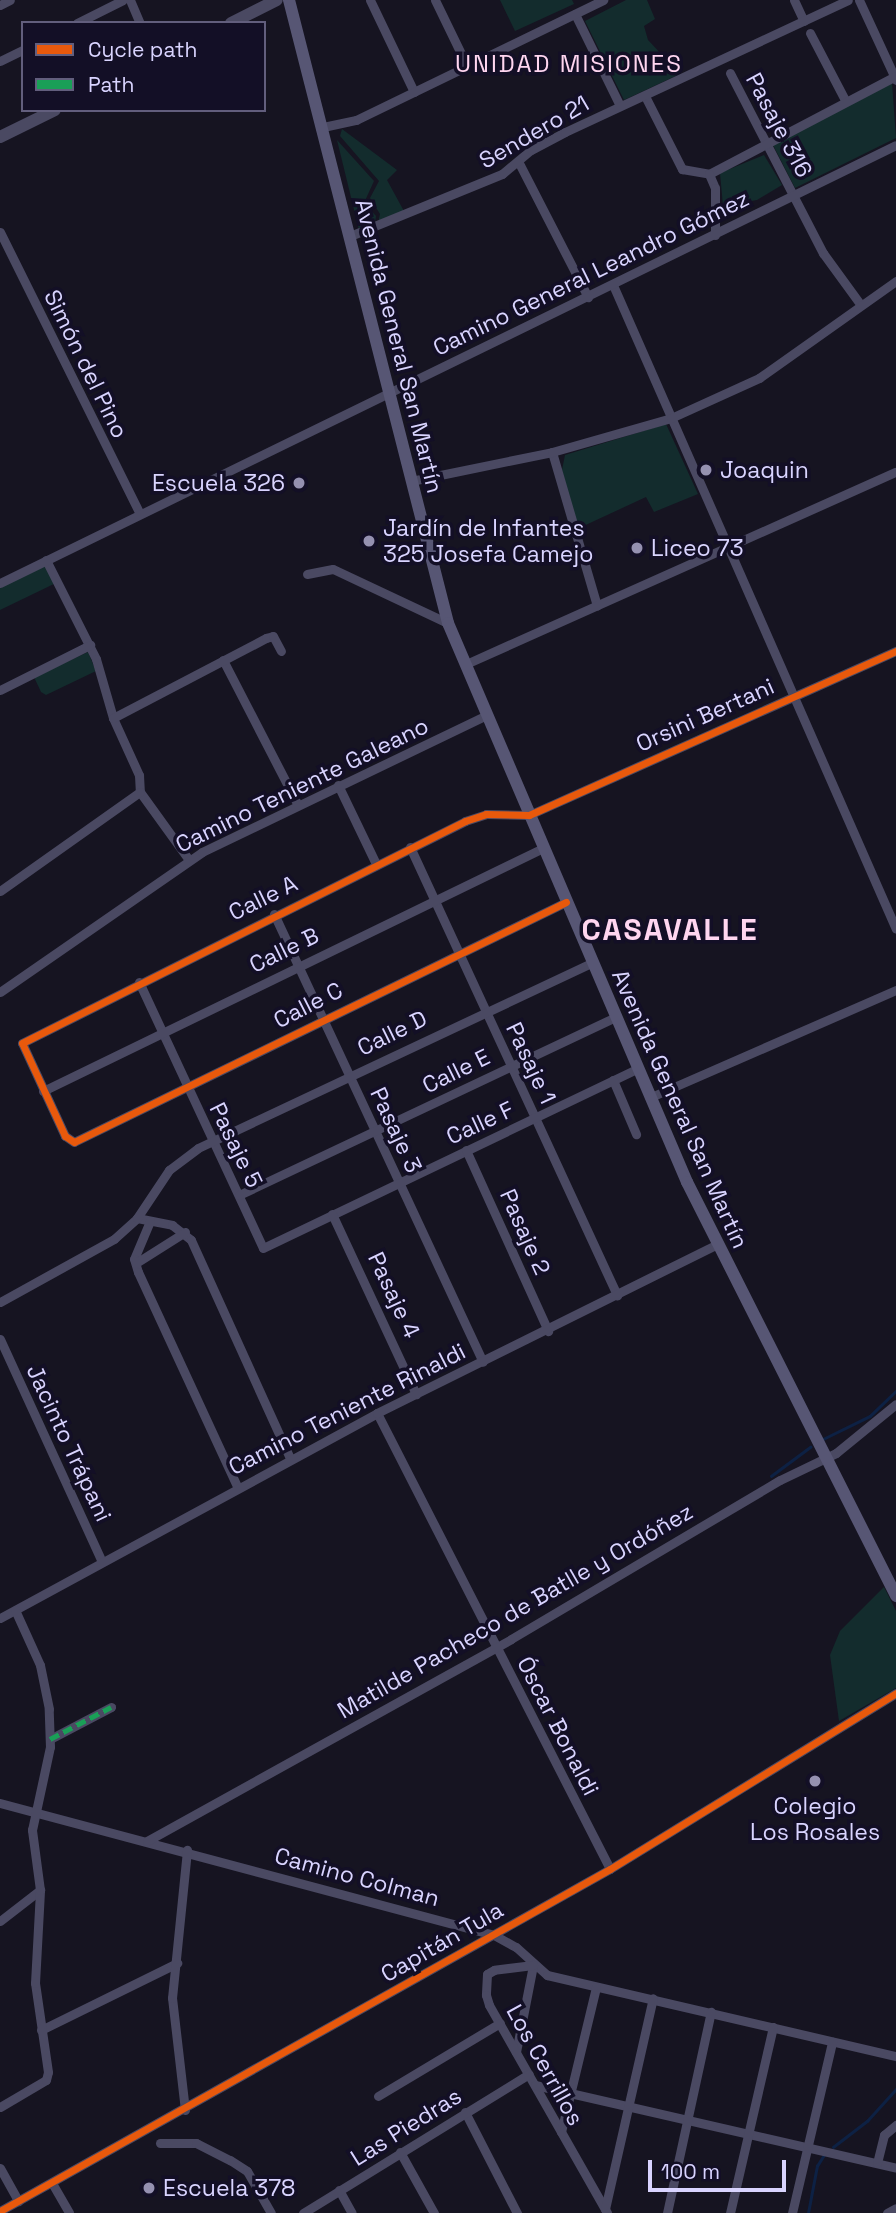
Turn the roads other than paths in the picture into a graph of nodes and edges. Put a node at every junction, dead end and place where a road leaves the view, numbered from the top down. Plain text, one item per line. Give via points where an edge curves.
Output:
1 (10, 0) edge
2 (123, 0) edge
3 (130, 0) edge
4 (277, 0) edge
5 (289, 0) edge
6 (370, 0) edge
7 (435, 0) edge
8 (603, 0) edge
9 (794, 0) edge
10 (848, 0) edge
11 (859, 0) edge
12 (584, 4) edge
13 (0, 5) edge
14 (575, 13) junction
15 (81, 21) edge
16 (139, 21) edge
17 (235, 21) edge
18 (804, 21) junction
19 (810, 33) dead end
20 (21, 51) edge
21 (0, 61) edge
22 (467, 66) junction
23 (730, 73) dead end
24 (895, 79) edge
25 (414, 92) junction
26 (646, 98) junction
27 (845, 100) junction
28 (620, 106) junction
29 (51, 112) edge
30 (323, 127) junction
31 (0, 137) edge
32 (764, 144) junction
33 (896, 145) edge
34 (519, 163) junction
35 (709, 174) junction
36 (794, 196) junction
37 (0, 232) edge
38 (715, 235) junction
39 (350, 236) junction
40 (896, 281) edge
41 (613, 285) junction
42 (588, 297) junction
43 (860, 303) junction
44 (390, 392) junction
45 (671, 418) junction
46 (552, 452) junction
47 (896, 472) edge
48 (411, 481) junction
49 (139, 512) junction
50 (726, 547) junction
51 (46, 560) junction
52 (307, 574) dead end
53 (0, 583) edge
54 (597, 606) junction
55 (448, 623) junction
56 (90, 645) junction
57 (896, 651) edge
58 (281, 652) dead end
59 (223, 660) junction
60 (466, 664) junction
61 (0, 690) edge
62 (793, 697) junction
63 (487, 715) junction
64 (113, 718) junction
65 (338, 785) junction
66 (139, 792) junction
67 (298, 805) junction
68 (529, 815) junction
69 (410, 847) junction
70 (543, 848) junction
71 (189, 860) junction
72 (376, 864) junction
73 (0, 891) edge
74 (435, 899) junction
75 (566, 902) junction
76 (274, 914) junction
77 (896, 929) edge
78 (459, 953) junction
79 (592, 963) junction
80 (298, 964) junction
81 (139, 982) junction
82 (896, 990) edge
83 (0, 992) edge
84 (485, 1010) junction
85 (615, 1017) junction
86 (323, 1018) junction
87 (161, 1032) junction
88 (510, 1066) junction
89 (638, 1068) junction
90 (349, 1075) junction
91 (613, 1080) junction
92 (187, 1087) junction
93 (43, 1091) junction
94 (651, 1097) junction
95 (534, 1118) junction
96 (375, 1132) junction
97 (636, 1133) dead end
98 (211, 1142) junction
99 (466, 1150) junction
100 (399, 1182) junction
101 (239, 1195) junction
102 (332, 1214) junction
103 (137, 1218) junction
104 (150, 1221) junction
105 (185, 1232) junction
106 (716, 1245) junction
107 (263, 1248) joint
108 (135, 1264) junction
109 (617, 1295) junction
110 (0, 1302) edge
111 (548, 1331) junction
112 (0, 1339) edge
113 (483, 1362) junction
114 (416, 1394) junction
115 (896, 1404) edge
116 (377, 1413) junction
117 (290, 1458) junction
118 (825, 1459) junction
119 (237, 1486) junction
120 (102, 1562) junction
121 (891, 1573) edge
122 (896, 1596) edge
123 (15, 1610) junction
124 (0, 1618) edge
125 (496, 1647) junction
126 (896, 1693) edge
127 (111, 1707) dead end
128 (50, 1739) junction
129 (0, 1803) edge
130 (35, 1812) junction
131 (147, 1841) junction
132 (187, 1850) junction
133 (610, 1869) junction
134 (40, 1890) junction
135 (0, 1921) edge
136 (494, 1934) junction
137 (177, 1963) junction
138 (533, 1965) junction
139 (596, 1987) junction
140 (653, 1998) junction
141 (711, 2012) junction
142 (500, 2023) junction
143 (773, 2027) junction
144 (41, 2030) junction
145 (832, 2042) junction
146 (516, 2052) junction
147 (896, 2056) edge
148 (528, 2074) junction
149 (535, 2085) junction
150 (571, 2091) junction
151 (378, 2096) dead end
152 (627, 2104) junction
153 (0, 2107) edge
154 (185, 2110) junction
155 (465, 2112) junction
156 (686, 2118) junction
157 (896, 2125) edge
158 (561, 2132) junction
159 (747, 2133) junction
160 (160, 2143) dead end
161 (807, 2147) junction
162 (400, 2152) junction
163 (877, 2163) junction
164 (0, 2168) edge
165 (896, 2168) edge
166 (52, 2183) junction
167 (339, 2190) junction
168 (18, 2202) junction
169 (896, 2208) edge
170 (0, 2211) edge
171 (606, 2211) edge
172 (69, 2213) edge
173 (271, 2213) edge
174 (303, 2213) edge
175 (352, 2213) edge
176 (434, 2213) edge
177 (517, 2213) edge
178 (667, 2213) edge
179 (730, 2213) edge
180 (792, 2213) edge
181 (887, 2213) edge

1 - 13 street
2 - 15 street
3 - 16 street
4 - 17 street
5 - 30 main road, Avenida General San Martín
6 - 25 street
7 - 22 street
8 - 12 street
9 - 18 street
10 - 18 street, Sendero 21
11 - 24 street
12 - 14 street
14 - 22 street
14 - 28 street
18 - 26 street, Sendero 21
19 - 27 street
20 - 21 street
22 - 25 street
23 - 32 street, Pasaje 316
24 - 27 street
25 - 30 street via 356,120
26 - 28 street, Sendero 21
26 - 35 street via 682,169
27 - 32 street
28 - 34 street, Sendero 21 via 531,150
29 - 31 street
30 - 39 main road, Avenida General San Martín
32 - 35 street
32 - 36 street, Pasaje 316
33 - 36 street, Camino General Leandro Gómez
34 - 39 street, Sendero 21 via 433,206
34 - 42 street
35 - 38 street via 715,188
36 - 38 street, Camino General Leandro Gómez
36 - 43 street, Pasaje 316 via 823,253
37 - 49 street, Simón del Pino
38 - 41 street, Camino General Leandro Gómez
39 - 44 main road, Avenida General San Martín
40 - 43 street
41 - 42 street, Camino General Leandro Gómez
41 - 45 street
42 - 44 street, Camino General Leandro Gómez
43 - 45 street via 759,378
44 - 48 main road, Avenida General San Martín
44 - 49 street, Camino General Leandro Gómez
45 - 46 street
45 - 50 street
46 - 48 street
46 - 54 street
47 - 50 street
48 - 55 main road, Avenida General San Martín
49 - 51 street, Camino General Leandro Gómez
50 - 54 street
50 - 62 street
51 - 53 street, Camino General Leandro Gómez
51 - 56 street
52 - 55 street via 333,569
54 - 60 street
55 - 60 main road, Avenida General San Martín
56 - 61 street
56 - 64 street
57 - 62 street, Orsini Bertani
58 - 59 street via 273,636
59 - 64 street
59 - 67 street
60 - 63 main road, Avenida General San Martín
62 - 68 street, Orsini Bertani
62 - 77 street
63 - 65 street, Camino Teniente Galeano
63 - 68 main road, Avenida General San Martín
64 - 66 street via 139,775
65 - 67 street, Camino Teniente Galeano
65 - 72 street
66 - 71 street
66 - 73 street
67 - 71 street, Camino Teniente Galeano
68 - 69 street, Calle A via 480,816
68 - 70 main road, Avenida General San Martín
69 - 72 street, Calle A
69 - 74 street, Pasaje 1
70 - 74 street, Calle B
70 - 75 main road, Avenida General San Martín
71 - 83 street, Camino Teniente Galeano
72 - 76 street, Calle A
74 - 78 street, Pasaje 1
74 - 80 street, Calle B
75 - 78 street, Calle C
75 - 79 main road, Avenida General San Martín
76 - 80 street, Pasaje 3
76 - 81 street, Calle A
78 - 84 street, Pasaje 1
78 - 86 street, Calle C
79 - 84 street, Calle D
79 - 85 main road, Avenida General San Martín
80 - 86 street, Pasaje 3
80 - 87 street, Calle B
81 - 87 street, Pasaje 5
81 - 93 street, Calle A via 22,1043
82 - 94 street
84 - 88 street, Pasaje 1
84 - 90 street, Calle D
85 - 88 street, Calle E
85 - 89 main road, Avenida General San Martín
86 - 90 street, Pasaje 3
86 - 92 street, Calle C
87 - 92 street, Pasaje 5
87 - 93 street, Calle B
88 - 95 street, Pasaje 1
88 - 96 street, Calle E
89 - 91 street, Calle F
89 - 94 main road, Avenida General San Martín
90 - 96 street, Pasaje 3
90 - 98 street, Calle D
91 - 95 street, Calle F
91 - 97 street
92 - 93 street, Calle C via 69,1142
92 - 98 street, Pasaje 5
94 - 106 main road, Avenida General San Martín
95 - 99 street, Calle F
95 - 109 street, Pasaje 1
96 - 100 street, Pasaje 3
96 - 101 street, Calle E
98 - 101 street, Pasaje 5
98 - 103 street, Calle D via 169,1170
99 - 100 street, Calle F
99 - 111 street, Pasaje 2
100 - 102 street, Calle F
100 - 113 street, Pasaje 3
101 - 107 street, Pasaje 5
102 - 107 street, Calle F
102 - 114 street, Pasaje 4
103 - 104 street
103 - 110 street, Calle D via 102,1247
104 - 105 street
104 - 108 street
105 - 108 street
105 - 117 street
106 - 109 street, Camino Teniente Rinaldi
106 - 118 main road, Avenida General San Martín
108 - 119 street
109 - 111 street, Camino Teniente Rinaldi
111 - 113 street, Camino Teniente Rinaldi
112 - 120 street, Jacinto Trápani
113 - 114 street, Camino Teniente Rinaldi
114 - 116 street, Camino Teniente Rinaldi
115 - 118 street, Matilde Pacheco de Batlle y Ordóñez
116 - 117 street, Camino Teniente Rinaldi
116 - 125 street, Óscar Bonaldi
117 - 119 street, Camino Teniente Rinaldi
118 - 121 main road, Avenida General San Martín
118 - 125 street, Matilde Pacheco de Batlle y Ordóñez via 780,1480
119 - 120 street, Camino Teniente Rinaldi
120 - 123 street, Camino Teniente Rinaldi
121 - 122 main road, Avenida General San Martín
123 - 124 street, Camino Teniente Rinaldi
123 - 128 street via 40,1665
125 - 131 street, Matilde Pacheco de Batlle y Ordóñez
125 - 133 street, Óscar Bonaldi
126 - 133 street, Capitán Tula
127 - 128 street
128 - 130 street
129 - 130 street, Camino Colman
130 - 131 street, Camino Colman
130 - 134 street via 33,1851
131 - 132 street, Camino Colman
132 - 136 street, Camino Colman
132 - 137 street
133 - 136 street, Capitán Tula
134 - 135 street
134 - 144 street via 35,1983
136 - 138 street, Camino Colman via 516,1947
136 - 154 street, Capitán Tula
137 - 144 street
137 - 154 street via 172,1998
138 - 139 street, Camino Colman via 547,1975
138 - 142 street, Los Cerrillos via 502,1966 487,1974 486,1995
138 - 146 street
139 - 140 street, Camino Colman
139 - 150 street
140 - 141 street, Camino Colman
140 - 152 street
141 - 143 street, Camino Colman
141 - 156 street
142 - 146 street, Los Cerrillos
142 - 151 street
143 - 145 street, Camino Colman
143 - 159 street
144 - 153 street via 48,2077
145 - 147 street, Camino Colman
145 - 161 street
146 - 148 street, Los Cerrillos
148 - 149 street, Los Cerrillos
148 - 155 street, Las Piedras
149 - 150 street
149 - 158 street, Los Cerrillos
150 - 152 street
150 - 158 street
152 - 156 street
152 - 171 street
154 - 166 street, Capitán Tula
155 - 162 street, Las Piedras
155 - 177 street
156 - 159 street
156 - 178 street
157 - 163 street via 884,2135
158 - 171 street, Los Cerrillos
159 - 161 street
159 - 179 street
160 - 173 street via 197,2143 230,2160 247,2171
161 - 163 street
161 - 180 street
162 - 167 street, Las Piedras
162 - 176 street
163 - 165 street
164 - 168 street
166 - 168 street, Capitán Tula
166 - 172 street
167 - 174 street, Las Piedras
167 - 175 street
168 - 170 street, Capitán Tula
169 - 181 street

